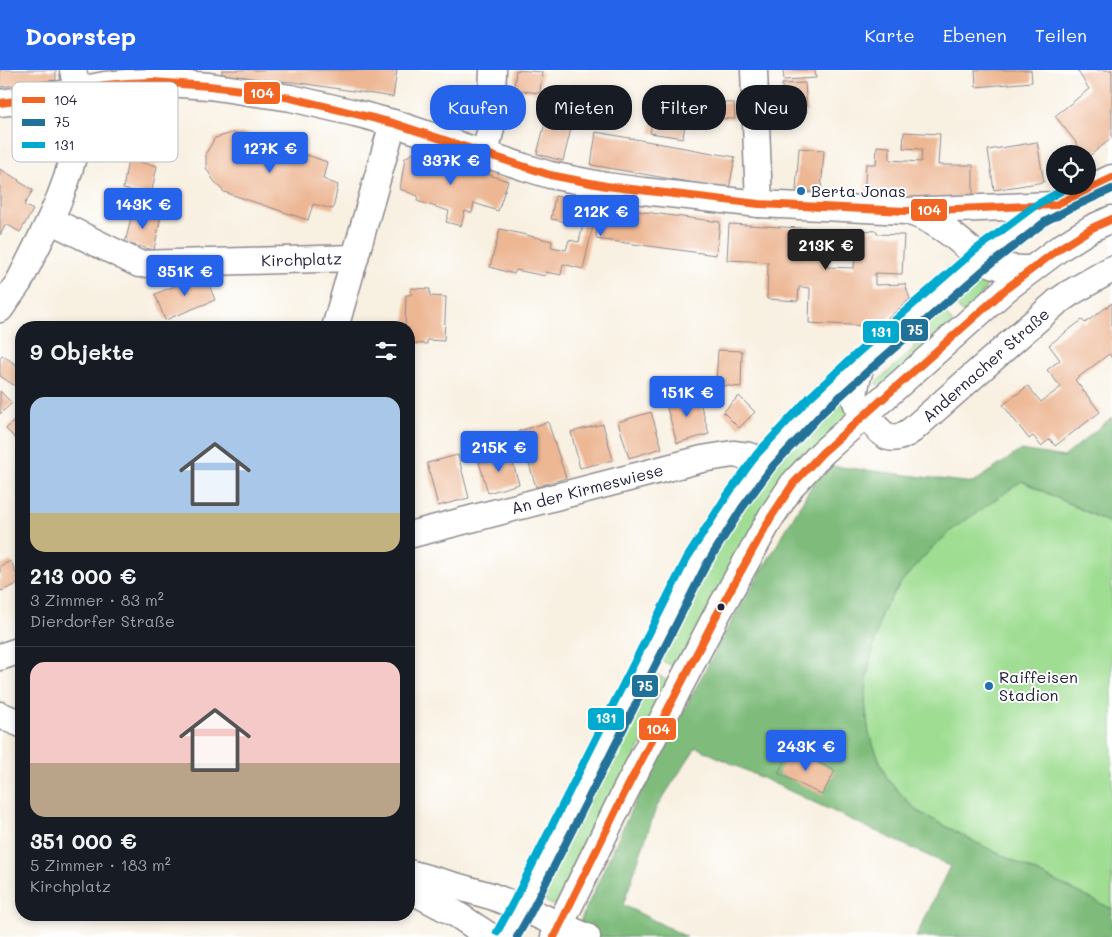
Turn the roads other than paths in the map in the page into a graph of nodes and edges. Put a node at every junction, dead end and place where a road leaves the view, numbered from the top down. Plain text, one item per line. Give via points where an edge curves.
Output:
1 (493, 70) edge
2 (754, 70) edge
3 (210, 78) edge
4 (153, 82) edge
5 (393, 123) junction
6 (485, 153) junction
7 (72, 162) edge
8 (1112, 178) edge
9 (759, 204) junction
10 (1055, 204) junction
11 (906, 211) junction
12 (1112, 219) edge
13 (50, 220) junction
14 (354, 258) junction
15 (981, 259) junction
16 (1030, 269) junction
17 (1112, 269) edge
18 (0, 309) edge
19 (337, 321) edge
20 (861, 364) junction
21 (864, 414) junction
22 (766, 460) junction
23 (415, 533) edge
24 (15, 652) edge
25 (0, 657) edge
26 (0, 715) edge
27 (15, 721) edge
28 (415, 875) edge
29 (415, 892) edge
30 (522, 908) junction
31 (557, 931) edge
32 (491, 937) edge
33 (506, 937) edge
34 (587, 937) edge

1 - 6 street via 491,128
2 - 9 street
3 - 4 street
3 - 5 street
5 - 6 street
5 - 14 street
6 - 9 street via 550,175 606,186
7 - 13 street
8 - 10 street
9 - 11 street
10 - 11 street
10 - 15 street
11 - 15 street via 942,227
12 - 16 street via 1092,228
13 - 14 street, Kirchplatz via 139,264
13 - 18 street via 19,282
14 - 19 street
15 - 16 street via 1004,268
15 - 20 street
16 - 21 street
17 - 21 street, Andernacher Straße via 1057,302 905,436 890,438 883,435
20 - 21 street, Andernacher Straße via 855,396
20 - 22 street via 816,405
21 - 31 street via 807,468 771,517 642,758
22 - 23 street, An der Kirmeswiese via 733,454 702,459
22 - 30 street via 734,502 696,562
24 - 25 street
26 - 27 street
28 - 30 street
29 - 32 street
30 - 31 street
30 - 33 street
31 - 34 street

